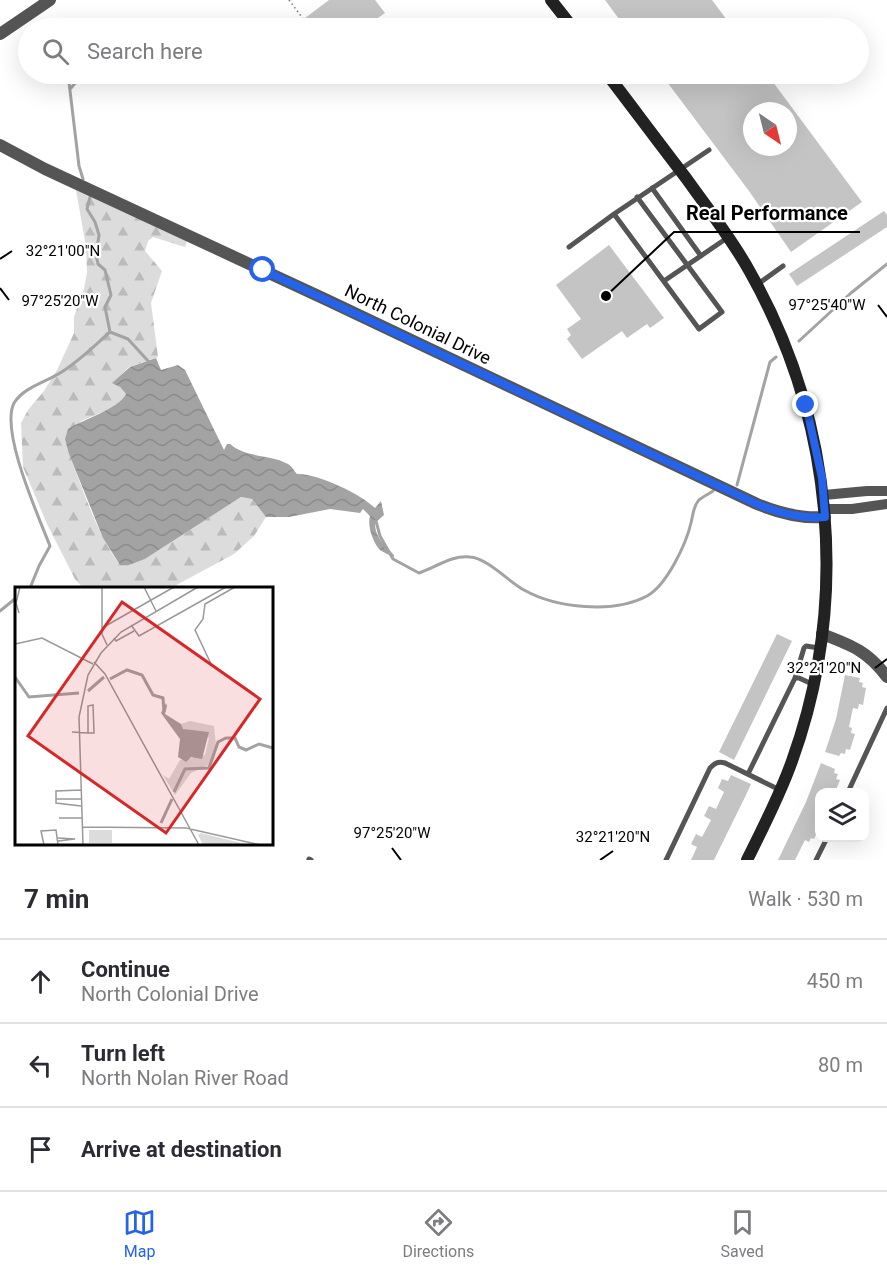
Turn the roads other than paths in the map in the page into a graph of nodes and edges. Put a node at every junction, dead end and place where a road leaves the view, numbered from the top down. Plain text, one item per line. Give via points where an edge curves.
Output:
1 (50, 0) edge
2 (551, 0) edge
3 (24, 18) edge
4 (565, 18) edge
5 (18, 22) edge
6 (0, 34) edge
7 (614, 84) edge
8 (0, 145) edge
9 (707, 151) dead end
10 (679, 170) junction
11 (652, 188) junction
12 (637, 196) junction
13 (614, 214) junction
14 (728, 237) junction
15 (569, 247) dead end
16 (701, 256) junction
17 (687, 264) junction
18 (783, 266) dead end
19 (664, 281) junction
20 (757, 284) junction
21 (887, 491) edge
22 (824, 495) junction
23 (887, 504) edge
24 (825, 513) junction
25 (822, 634) junction
26 (820, 648) junction
27 (887, 677) edge
28 (795, 678) junction
29 (814, 685) junction
30 (887, 708) edge
31 (748, 774) junction
32 (850, 788) edge
33 (780, 790) junction
34 (824, 842) edge
35 (666, 860) edge
36 (747, 860) edge
37 (816, 860) edge

1 - 3 street
2 - 4 main road
5 - 6 street
7 - 10 main road
8 - 24 street, North Colonial Drive via 757,504 805,518
9 - 10 lane
10 - 11 lane
10 - 14 main road
11 - 12 lane
11 - 16 lane
12 - 13 lane
12 - 17 lane
13 - 15 lane
13 - 19 lane
14 - 16 lane
14 - 20 main road
16 - 17 lane
17 - 19 lane
17 - 19 lane via 722,312 707,324 699,329
18 - 20 lane
20 - 22 main road via 795,368 816,444
21 - 22 street
22 - 24 main road
23 - 24 street
24 - 25 main road
25 - 26 main road
25 - 27 street via 867,654
26 - 28 lane via 804,648
26 - 29 main road
28 - 29 lane
28 - 31 lane
29 - 33 main road via 802,732
30 - 32 lane
31 - 33 lane
31 - 35 lane via 721,762 710,768
33 - 36 main road
34 - 37 lane

